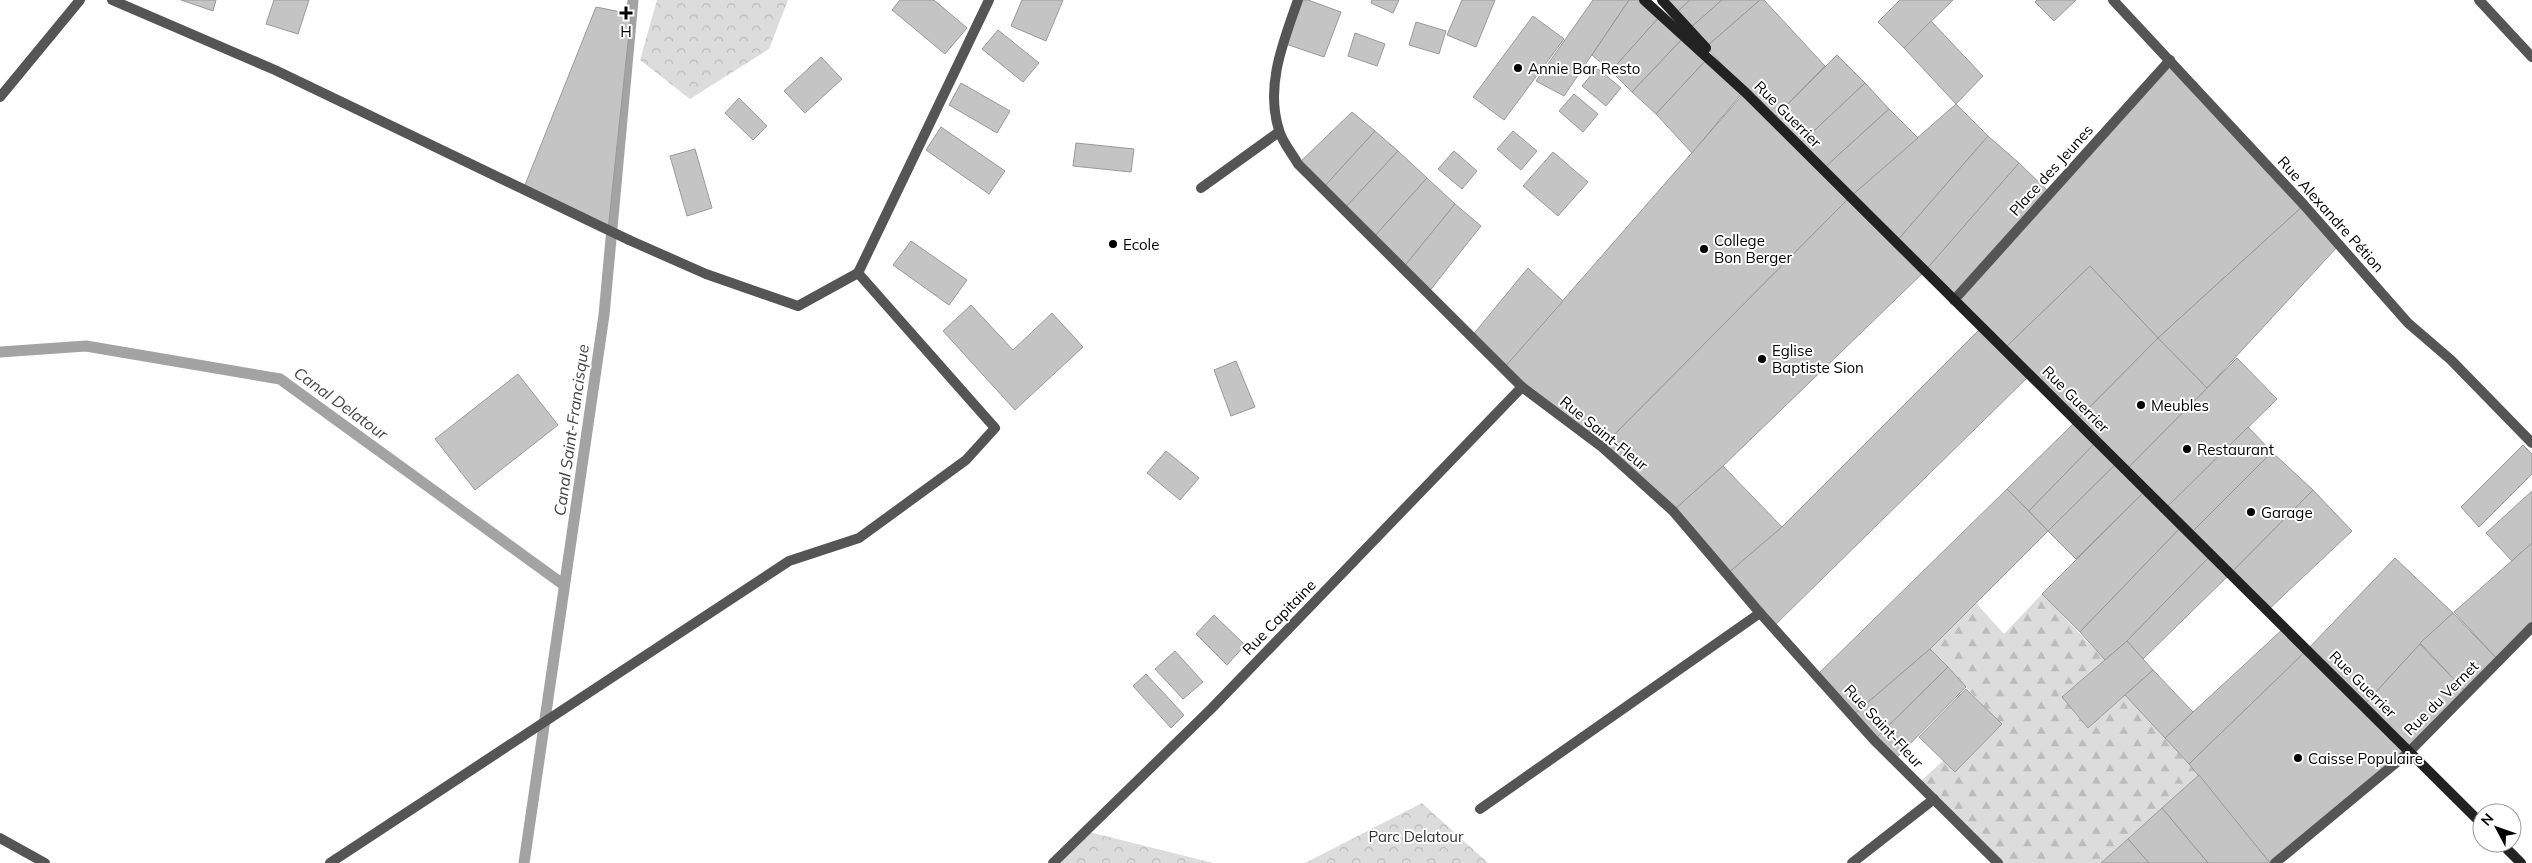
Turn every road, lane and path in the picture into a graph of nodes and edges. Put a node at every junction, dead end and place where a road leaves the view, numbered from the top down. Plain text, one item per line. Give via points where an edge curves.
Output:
1 (80, 0) edge
2 (112, 0) edge
3 (990, 0) edge
4 (1298, 0) edge
5 (1644, 0) edge
6 (1662, 0) edge
7 (2113, 0) edge
8 (2479, 0) edge
9 (2532, 57) edge
10 (2170, 60) junction
11 (1745, 92) junction
12 (0, 97) edge
13 (1279, 132) junction
14 (1201, 188) dead end
15 (858, 273) junction
16 (1954, 300) junction
17 (1522, 387) junction
18 (2532, 443) edge
19 (1760, 613) junction
20 (2532, 627) edge
21 (2409, 752) junction
22 (1934, 799) junction
23 (1480, 808) dead end
24 (2472, 814) edge
25 (0, 838) edge
26 (2511, 853) edge
27 (45, 863) edge
28 (330, 863) edge
29 (1053, 863) edge
30 (1852, 863) edge
31 (1998, 863) edge
32 (2275, 863) edge
33 (2521, 863) edge

1 - 12 street
2 - 15 street via 275,70 706,274 798,306
3 - 15 street
4 - 13 street, Rue Saint-Fleur via 1281,48 1272,98
5 - 11 main road, Rue Guerrier
6 - 11 main road
7 - 10 street, Rue Alexandre Pétion
8 - 9 street
10 - 16 street, Place des Jeunes
10 - 18 street, Rue Alexandre Pétion via 2408,323 2451,360
11 - 16 main road, Rue Guerrier
13 - 14 street
13 - 17 street, Rue Saint-Fleur via 1298,164
15 - 28 street via 995,428 972,454 859,538 789,561
16 - 21 main road, Rue Guerrier
17 - 19 street, Rue Saint-Fleur via 1602,447 1673,511
17 - 29 street, Rue Capitaine via 1212,708
19 - 22 street, Rue Saint-Fleur via 1874,740
19 - 23 street
20 - 21 street, Rue du Vernet
21 - 24 main road, Rue Guerrier
21 - 32 street, Rue du Vernet
22 - 30 street
22 - 31 street, Rue Saint-Fleur
25 - 27 street
26 - 33 main road

